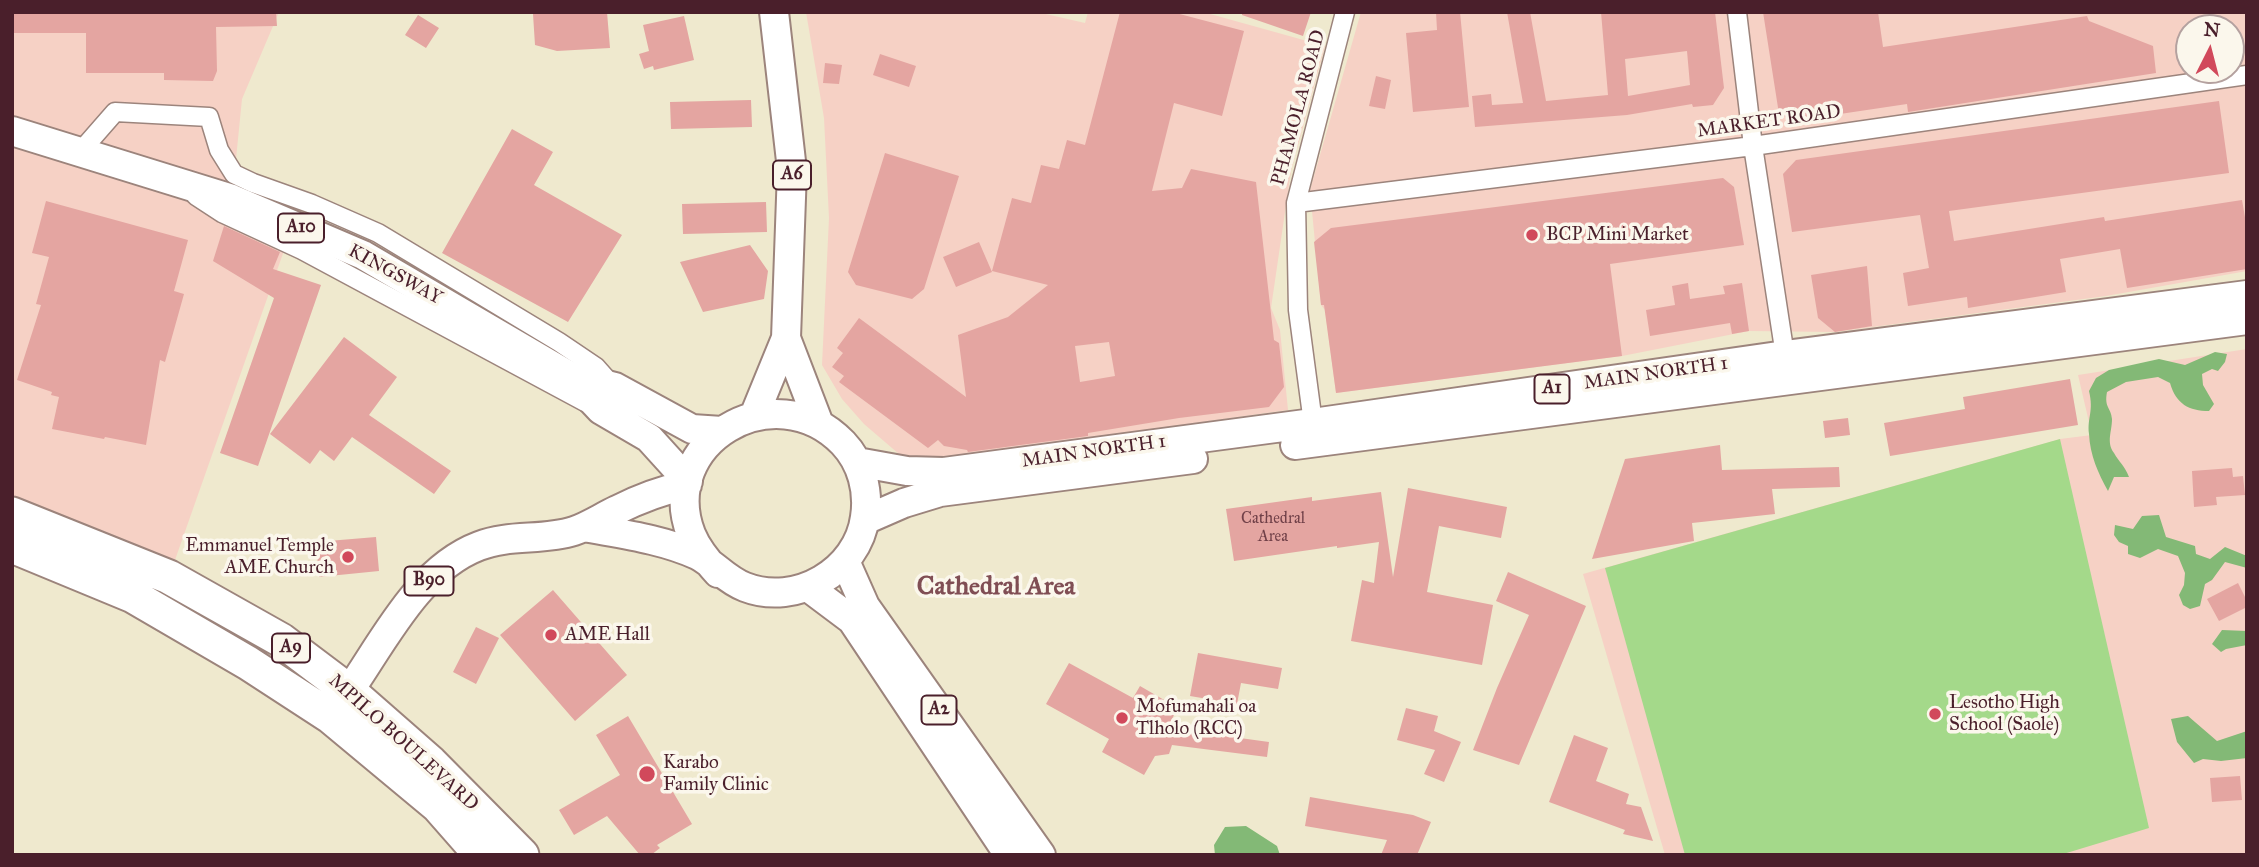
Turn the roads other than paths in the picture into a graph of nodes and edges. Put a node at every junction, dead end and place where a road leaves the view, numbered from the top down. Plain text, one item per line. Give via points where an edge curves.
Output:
1 (774, 12) edge
2 (1345, 12) edge
3 (1737, 12) edge
4 (2247, 75) edge
5 (12, 131) edge
6 (1753, 146) junction
7 (80, 152) junction
8 (162, 176) junction
9 (1296, 203) junction
10 (2247, 295) edge
11 (2247, 320) edge
12 (786, 338) junction
13 (1787, 367) junction
14 (608, 399) junction
15 (754, 416) junction
16 (1313, 423) junction
17 (819, 424) junction
18 (722, 430) junction
19 (857, 462) junction
20 (682, 485) junction
21 (12, 514) edge
22 (865, 520) junction
23 (584, 527) junction
24 (12, 546) edge
25 (845, 561) junction
26 (718, 573) junction
27 (808, 587) junction
28 (340, 704) junction
29 (481, 855) edge
30 (522, 855) edge
31 (1009, 855) edge
32 (1041, 855) edge

1 - 12 main road, A6 via 792,170
2 - 9 street, PHAMOLA ROAD
3 - 6 street
4 - 6 street, MARKET ROAD
5 - 7 main road, KINGSWAY / A10
6 - 9 street, MARKET ROAD
6 - 13 street
7 - 8 main road, KINGSWAY / A10
7 - 14 street via 114,112 209,117 219,150 234,174 378,233 596,368
8 - 14 main road, KINGSWAY / A10 via 232,199 363,255
8 - 14 street via 565,393
9 - 16 street, PHAMOLA ROAD via 1298,310
10 - 13 main road, MAIN NORTH 1 / A1
11 - 13 main road, MAIN NORTH 1 / A1
12 - 15 main road, A6
12 - 17 main road, A6
13 - 16 main road, MAIN NORTH 1 / A1
13 - 22 main road, MAIN NORTH 1 / A1 via 940,492
14 - 18 main road, KINGSWAY / A10 via 692,429
14 - 20 main road, KINGSWAY / A10 via 649,438
15 - 17 main road via 776,413
15 - 18 main road
16 - 19 main road, MAIN NORTH 1 / A1 via 944,472
17 - 19 main road via 834,434
18 - 20 main road
19 - 22 main road via 867,500
20 - 23 main road, B90
20 - 26 main road via 691,533
21 - 28 highway, MPILO BOULEVARD / A9 via 169,577 281,640
22 - 25 main road
23 - 26 main road, B90 via 668,545 699,556
23 - 28 main road, B90 via 558,536 490,542 449,562 414,594
24 - 28 highway, MPILO BOULEVARD / A9 via 133,596 248,663
25 - 27 main road
25 - 32 main road, A2 via 865,606
26 - 27 main road via 746,588 777,593
27 - 31 main road, A2 via 852,620
28 - 29 highway, MPILO BOULEVARD / A9
28 - 30 highway, MPILO BOULEVARD / A9 via 430,763

